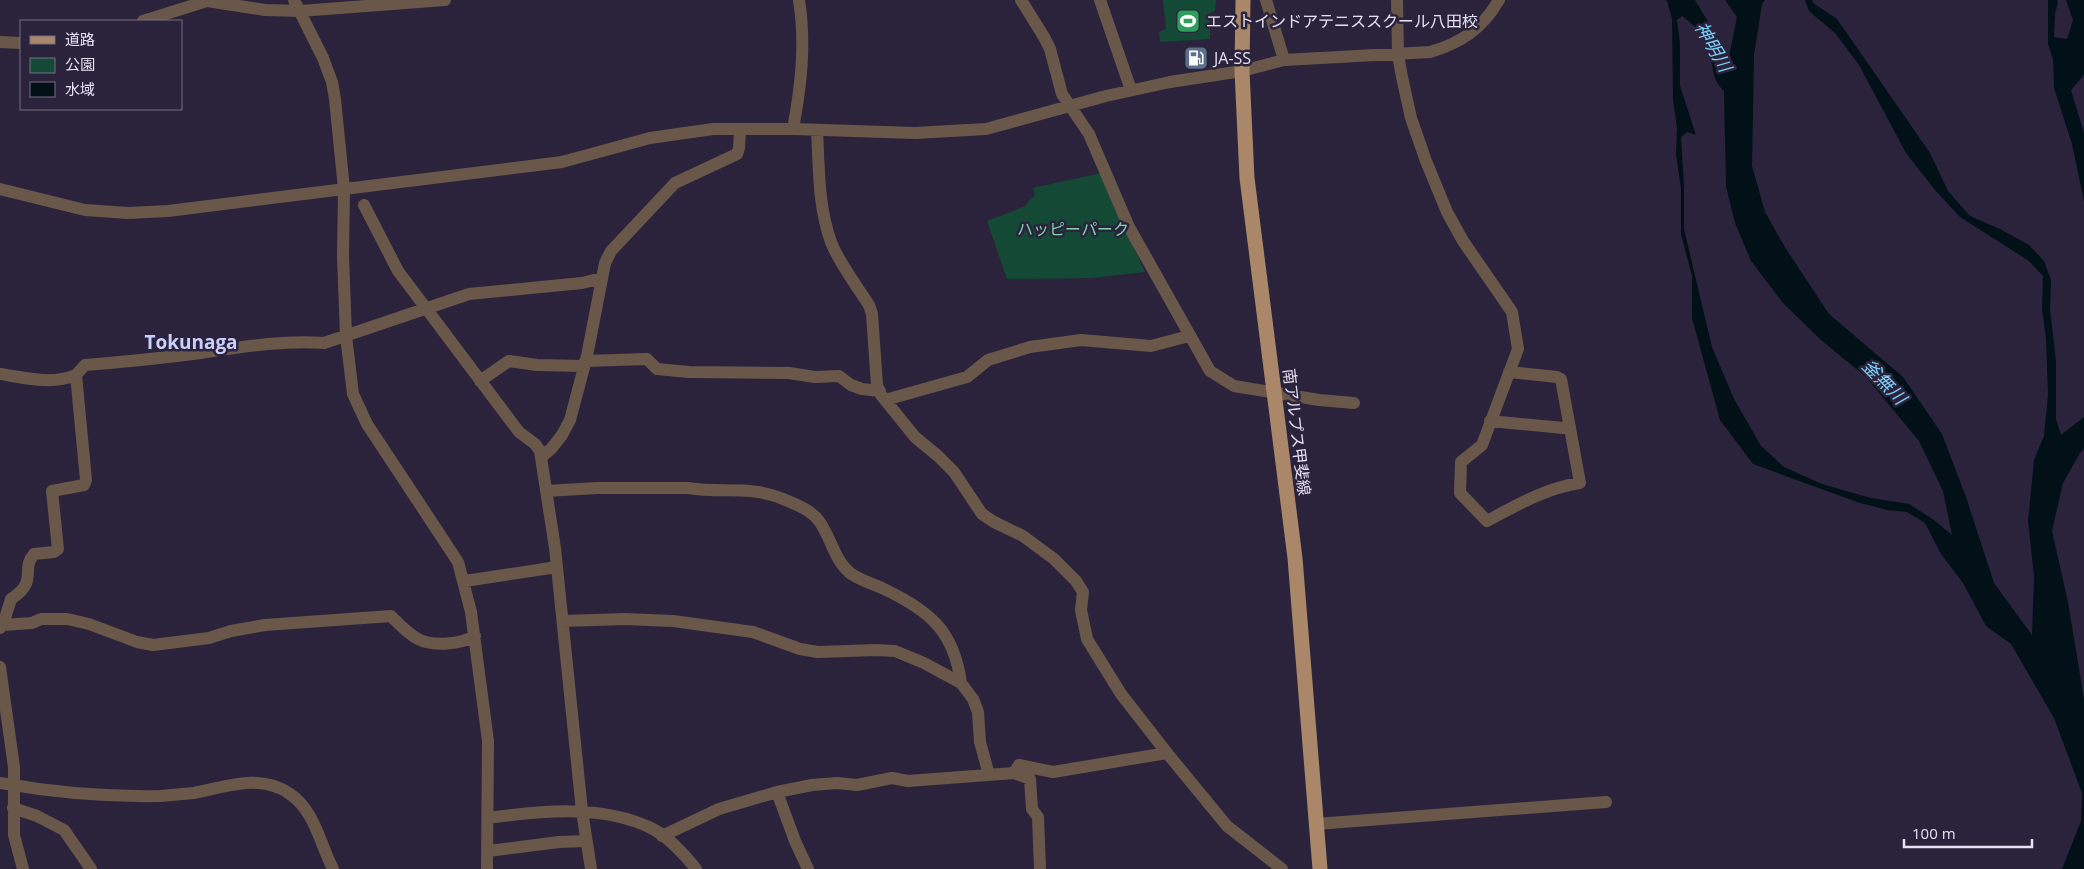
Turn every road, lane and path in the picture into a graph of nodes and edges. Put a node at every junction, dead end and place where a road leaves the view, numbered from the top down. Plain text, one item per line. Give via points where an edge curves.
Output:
1 (206, 0) edge
2 (445, 0) edge
3 (799, 0) edge
4 (1021, 0) edge
5 (1100, 0) edge
6 (1243, 0) edge
7 (1266, 0) edge
8 (1396, 0) edge
9 (1499, 0) edge
10 (382, 2) edge
11 (297, 5) edge
12 (146, 20) edge
13 (0, 42) edge
14 (20, 42) edge
15 (1398, 54) junction
16 (1284, 60) junction
17 (1242, 71) junction
18 (1131, 90) junction
19 (1071, 107) junction
20 (793, 129) junction
21 (740, 130) junction
22 (817, 130) junction
23 (344, 188) junction
24 (0, 189) edge
25 (364, 205) dead end
26 (602, 278) junction
27 (426, 309) junction
28 (346, 336) junction
29 (1189, 336) junction
30 (585, 363) junction
31 (1509, 372) junction
32 (0, 374) edge
33 (76, 375) junction
34 (480, 381) junction
35 (1274, 392) junction
36 (882, 395) junction
37 (1354, 403) dead end
38 (1490, 421) junction
39 (1570, 427) junction
40 (541, 457) junction
41 (546, 491) junction
42 (556, 568) junction
43 (464, 582) junction
44 (563, 621) junction
45 (2, 627) edge
46 (475, 636) junction
47 (0, 667) edge
48 (961, 683) junction
49 (1167, 753) junction
50 (1014, 773) junction
51 (989, 775) junction
52 (0, 783) edge
53 (13, 785) junction
54 (777, 792) junction
55 (1606, 802) dead end
56 (13, 808) junction
57 (582, 812) junction
58 (488, 818) junction
59 (1316, 824) junction
60 (662, 836) junction
61 (586, 841) junction
62 (488, 851) junction
63 (22, 869) edge
64 (91, 869) edge
65 (333, 869) edge
66 (488, 869) edge
67 (591, 869) edge
68 (696, 869) edge
69 (808, 869) edge
70 (1040, 869) edge
71 (1282, 869) edge
72 (1320, 869) edge

1 - 11 street via 265,10
1 - 12 street
2 - 10 street
3 - 20 street via 804,45
4 - 19 street via 1047,43 1062,94
5 - 18 street
6 - 17 main road, 南アルプス甲斐線
7 - 16 street
8 - 15 street
9 - 15 street via 1465,39 1452,46 1430,52
10 - 11 street
11 - 23 street via 332,82
13 - 14 street
15 - 16 street
15 - 31 street via 1412,118 1447,212 1512,312 1518,349
16 - 17 street
17 - 18 street
17 - 35 main road, 南アルプス甲斐線 via 1247,178
18 - 19 street
19 - 22 street via 978,130 915,134
19 - 29 street via 1089,134 1129,227
20 - 21 street
20 - 22 street
21 - 23 street via 713,129 650,138 562,162
21 - 26 street via 736,154 674,183 611,251
22 - 36 street via 823,212 832,242 872,314 877,385
23 - 24 street via 168,211 128,213 85,210
23 - 28 street
25 - 27 street via 398,271
26 - 27 street via 582,283 469,294
26 - 30 street
27 - 28 street
27 - 34 street
28 - 33 street via 324,343 271,344 85,365
28 - 43 street via 353,394 367,424 451,549
29 - 35 street via 1210,371 1220,379 1234,386
29 - 36 street via 1151,346 1081,340 1030,347 988,360 967,377
30 - 34 street via 537,365 509,361
30 - 36 street via 647,359 657,369 689,372 839,376 851,385
30 - 40 street via 570,420 562,435
31 - 38 street
31 - 39 street via 1562,379
32 - 33 street via 36,380 62,380
33 - 45 street via 86,480 84,485 52,491 58,549 34,554 30,559 27,583 10,598
34 - 40 street via 519,432 535,444
35 - 37 street
35 - 59 main road, 南アルプス甲斐線 via 1295,558
36 - 49 street via 915,438 954,472 982,514 1022,536 1054,559 1076,581 1082,592 1081,610 1087,639 1121,694
38 - 39 street
38 - 39 street via 1482,445 1461,462 1460,488 1487,522 1558,486 1580,483
40 - 41 street
41 - 42 street
41 - 48 street via 735,489 762,491 808,510 819,520 838,558 850,573 921,609 939,626 952,644
42 - 43 street
42 - 44 street
43 - 46 street
44 - 48 street via 672,621 753,632 818,652 895,651
44 - 57 street
45 - 46 street via 41,619 67,619 153,645 209,638 265,625 391,616 419,640 451,643 467,641
46 - 58 street via 488,741
47 - 53 street via 14,767
48 - 51 street via 978,712 980,742
49 - 50 street via 1053,772 1019,765
49 - 71 street via 1227,826
50 - 51 street
50 - 70 street via 1030,779 1032,809 1038,817
51 - 54 street via 908,781 892,778 857,785 812,785
52 - 53 street
53 - 56 street
53 - 65 street via 107,795 160,796 242,783 265,783 291,794 301,804 315,826
54 - 60 street via 719,809
54 - 69 street
55 - 59 street
56 - 63 street via 14,835
56 - 64 street via 64,830
57 - 58 street via 556,810
57 - 60 street via 624,819 651,828
57 - 61 street
58 - 62 street
59 - 72 main road, 南アルプス甲斐線
60 - 68 street
61 - 62 street
61 - 67 street
62 - 66 street

